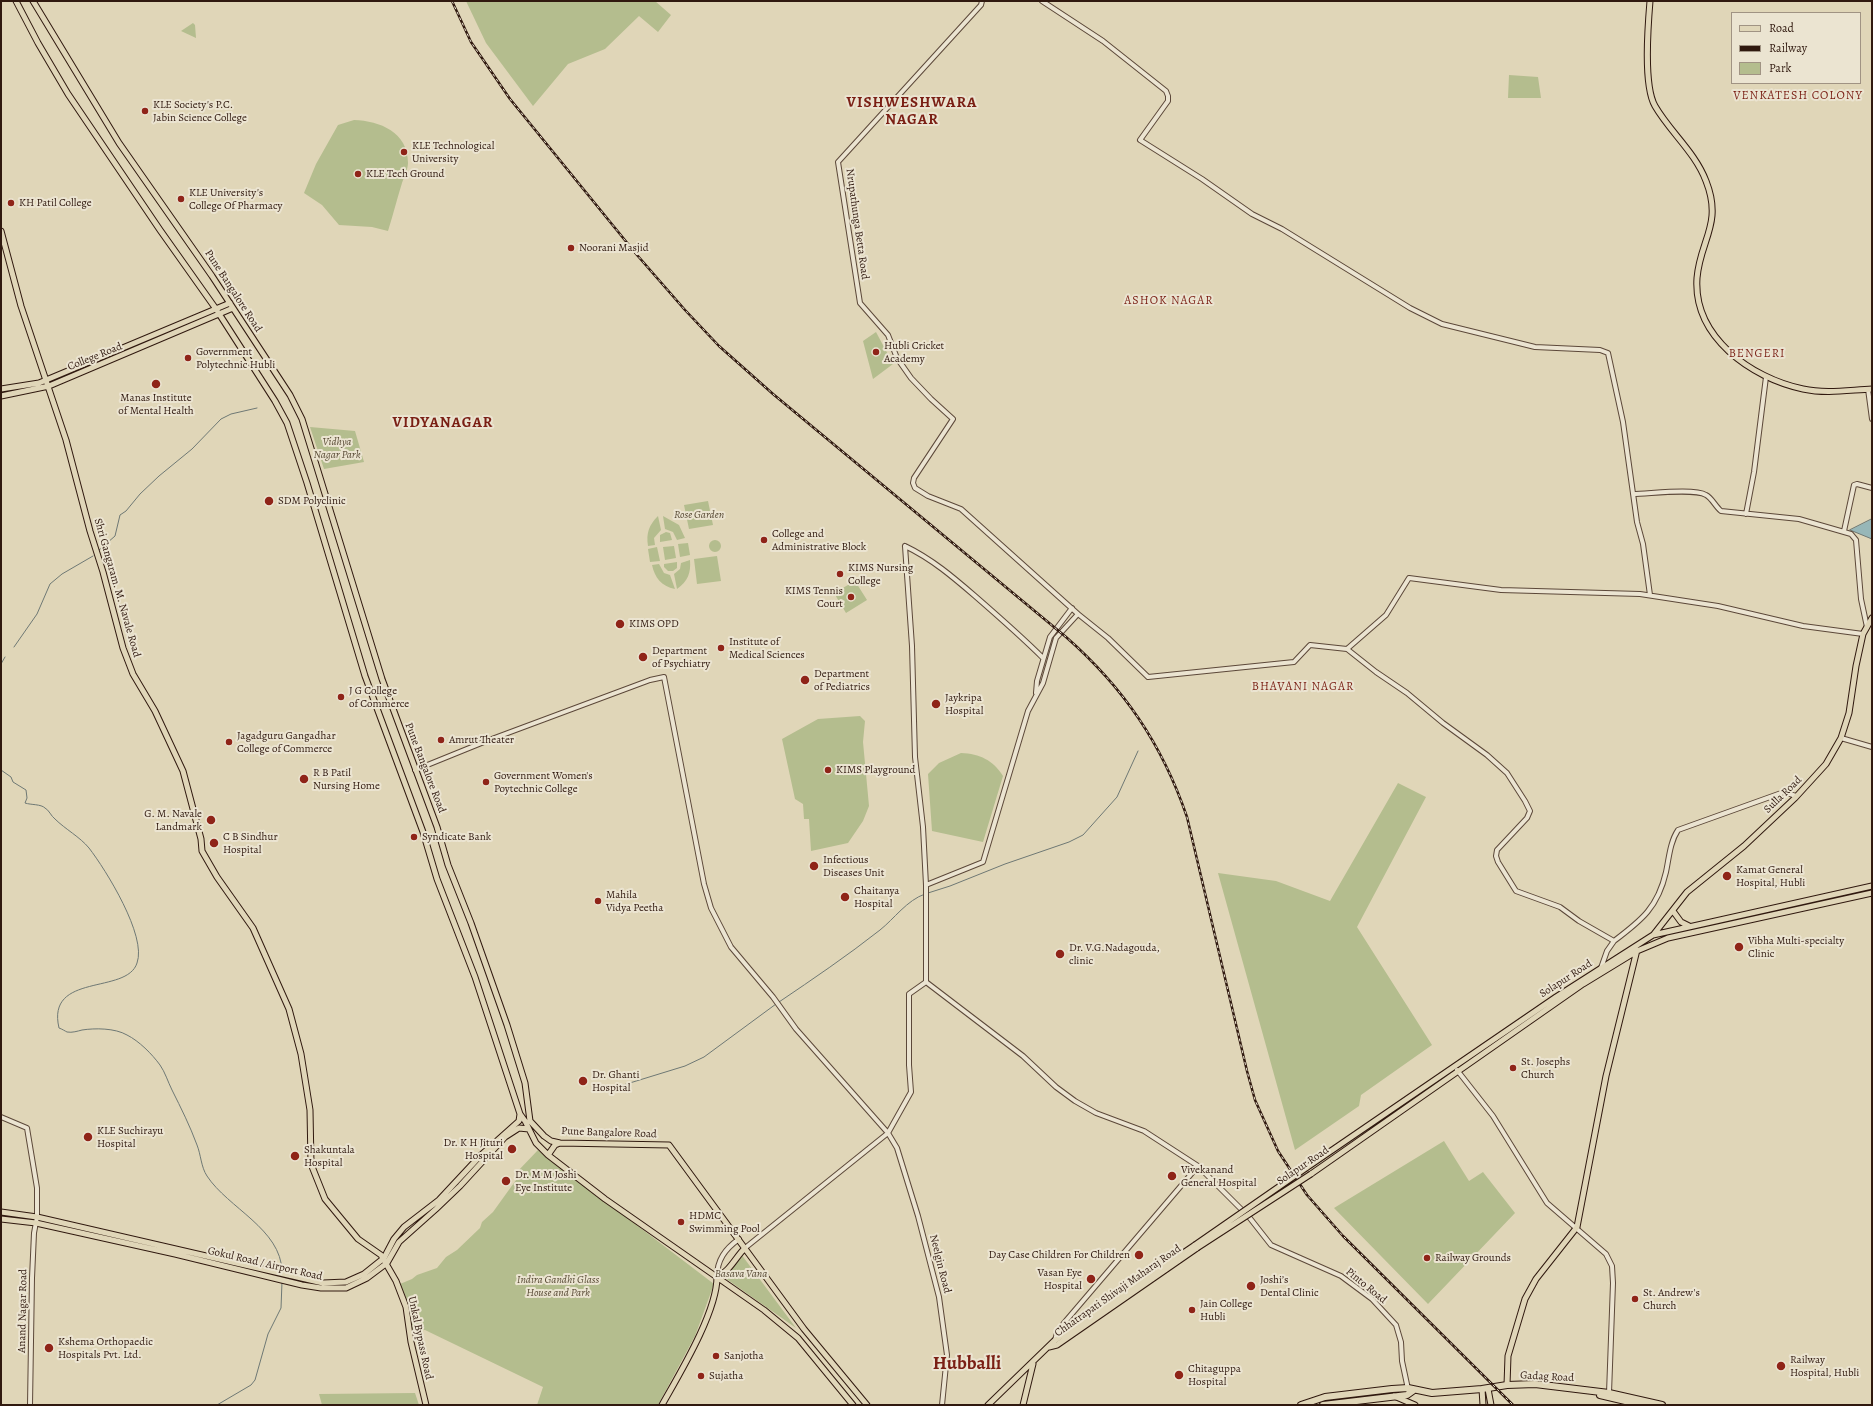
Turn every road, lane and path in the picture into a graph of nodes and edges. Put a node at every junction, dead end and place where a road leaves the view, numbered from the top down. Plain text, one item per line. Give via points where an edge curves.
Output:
1 (16, 1) edge
2 (33, 1) edge
3 (1042, 1) edge
4 (1650, 1) edge
5 (981, 3) edge
6 (1, 232) edge
7 (230, 303) junction
8 (233, 308) junction
9 (218, 312) junction
10 (1766, 377) junction
11 (46, 380) junction
12 (49, 386) junction
13 (1, 389) edge
14 (1870, 389) edge
15 (1, 396) edge
16 (1872, 419) edge
17 (1872, 488) edge
18 (1633, 494) junction
19 (1746, 514) junction
20 (1844, 531) junction
21 (1650, 596) junction
22 (1072, 608) junction
23 (1078, 614) junction
24 (1872, 618) edge
25 (1867, 627) junction
26 (1863, 634) junction
27 (1347, 649) junction
28 (1043, 658) junction
29 (1036, 693) junction
30 (1841, 738) junction
31 (1872, 747) edge
32 (415, 770) junction
33 (1796, 796) junction
34 (1872, 886) edge
35 (926, 887) junction
36 (1872, 893) edge
37 (1673, 911) junction
38 (1690, 926) junction
39 (1653, 935) junction
40 (1614, 941) junction
41 (1638, 945) junction
42 (1644, 948) junction
43 (1637, 951) junction
44 (1601, 968) junction
45 (926, 982) junction
46 (1456, 1069) junction
47 (520, 1114) junction
48 (1, 1117) edge
49 (528, 1121) junction
50 (529, 1129) junction
51 (511, 1130) junction
52 (888, 1133) junction
53 (560, 1143) junction
54 (548, 1155) junction
55 (1198, 1166) junction
56 (1, 1212) edge
57 (1, 1218) edge
58 (37, 1220) junction
59 (1577, 1227) junction
60 (739, 1240) junction
61 (1196, 1246) junction
62 (745, 1248) junction
63 (384, 1259) junction
64 (717, 1277) junction
65 (323, 1286) junction
66 (1055, 1340) junction
67 (1050, 1347) junction
68 (1033, 1363) junction
69 (1015, 1380) junction
70 (1027, 1383) junction
71 (1507, 1385) junction
72 (1408, 1388) junction
73 (1485, 1389) junction
74 (1582, 1389) junction
75 (1414, 1390) junction
76 (1609, 1393) junction
77 (1407, 1395) junction
78 (1393, 1396) junction
79 (30, 1405) edge
80 (426, 1405) edge
81 (662, 1405) edge
82 (853, 1405) edge
83 (867, 1405) edge
84 (942, 1405) edge
85 (988, 1405) edge
86 (1023, 1405) edge
87 (1301, 1405) edge
88 (1323, 1405) edge
89 (1415, 1405) edge
90 (1483, 1405) edge
91 (1491, 1405) edge
92 (1642, 1405) edge
93 (1662, 1405) edge

1 - 9 main road, Pune Bangalore Road via 68,94
2 - 7 main road, Pune Bangalore Road via 119,143
3 - 18 street via 1103,41 1166,91 1168,101 1140,140 1202,178 1252,214 1282,229 1410,308 1442,324 1535,347 1606,352 1623,422
4 - 10 main road via 1647,37 1650,87 1655,105 1698,166 1712,198 1712,225 1697,278 1704,316 1709,329 1720,343 1740,361
5 - 22 street, Nrupathunga Betta Road via 838,162 860,303 888,335 897,358 912,378 931,400 953,419 914,478 915,488 961,509
6 - 11 main road, Shri Gangaram. M. Navale Road via 16,291
7 - 8 main road, Pune Bangalore Road
7 - 9 main road
8 - 9 main road
8 - 32 main road, Pune Bangalore Road via 290,395 302,419 382,678
9 - 11 main road
9 - 12 main road, College Road via 194,326
9 - 47 main road, Pune Bangalore Road via 275,401 289,428 365,676 423,832 433,869 475,977
10 - 14 main road via 1803,390 1835,392
10 - 19 street
11 - 12 main road, Shri Gangaram. M. Navale Road
11 - 13 main road
12 - 15 main road, College Road
12 - 63 main road, Shri Gangaram. M. Navale Road via 128,661 184,771 202,851 207,862 253,928 289,1009 301,1054 310,1110 311,1164 315,1175 325,1199 349,1229
14 - 16 street
17 - 20 street via 1854,485
18 - 19 street via 1701,493 1721,511
18 - 21 street
19 - 20 street via 1799,519
20 - 25 street via 1856,540 1861,599
21 - 26 street via 1718,606 1803,626
21 - 27 street via 1501,590 1409,578 1386,615
22 - 23 street
22 - 28 street via 1050,637
23 - 27 street via 1108,638 1148,677 1294,662 1310,645
23 - 29 street via 1056,638 1043,683
24 - 25 main road, Sulla Road
25 - 26 main road, Sulla Road
26 - 30 main road, Sulla Road via 1849,713
27 - 40 street via 1507,773 1530,811 1527,818 1497,850 1498,862 1516,891 1567,910 1579,921
28 - 29 street
28 - 35 street via 948,573 906,546 915,757 923,827
29 - 35 street via 1026,718 983,862
30 - 31 street
30 - 33 main road, Sulla Road via 1826,764
32 - 49 main road, Pune Bangalore Road via 497,997 525,1083
32 - 52 street, Neelgin Road via 650,680 664,677 704,884 711,908 732,947 826,1064
33 - 37 main road, Sulla Road via 1744,846 1687,892
33 - 40 street via 1784,792 1678,830 1673,838 1664,880 1656,901 1641,921
34 - 38 main road, Solapur Road
35 - 45 street
36 - 42 main road, Solapur Road via 1668,938
37 - 38 main road via 1681,922
37 - 39 main road, Sulla Road
38 - 39 main road, Solapur Road
39 - 41 main road, Solapur Road
39 - 42 main road, Sulla Road
40 - 44 street via 1606,951
41 - 43 main road
41 - 44 main road, Solapur Road
42 - 43 main road, Solapur Road
43 - 46 main road, Solapur Road
43 - 59 main road via 1606,1076
44 - 46 main road, Solapur Road
45 - 52 street via 909,994 911,1092
45 - 55 street, Pinto Road via 1022,1056 1075,1101 1096,1113 1144,1131
46 - 59 street via 1493,1116 1547,1204
46 - 61 main road, Solapur Road, bridge via 1306,1168
46 - 61 main road, Solapur Road, bridge via 1311,1174
47 - 49 main road, Pune Bangalore Road
47 - 51 main road, Gokul Road / Airport Road via 520,1119
48 - 58 street, Anand Nagar Road via 27,1128 37,1182
49 - 50 main road, Pune Bangalore Road
49 - 51 main road, Gokul Road / Airport Road
49 - 53 main road, Pune Bangalore Road via 551,1141
50 - 51 main road
50 - 54 main road, Pune Bangalore Road via 536,1143
51 - 63 main road, Gokul Road / Airport Road via 481,1156 439,1200 404,1227 394,1239
52 - 62 street
52 - 84 street, Neelgin Road via 897,1148 939,1297 947,1355
53 - 54 main road via 555,1145
53 - 60 main road, Pune Bangalore Road via 669,1145
54 - 64 main road, Pune Bangalore Road via 605,1199
55 - 66 street via 1064,1323
55 - 72 street, Pinto Road via 1245,1213 1271,1245 1341,1276 1372,1300 1396,1325
56 - 58 main road, Gokul Road / Airport Road
57 - 58 main road, Gokul Road / Airport Road
58 - 65 main road, Gokul Road / Airport Road via 304,1278
58 - 65 main road, Gokul Road / Airport Road via 302,1285
58 - 79 street, Anand Nagar Road via 32,1278
59 - 71 main road via 1536,1279 1525,1299 1508,1356
59 - 76 street via 1606,1254 1612,1266
60 - 62 main road, Pune Bangalore Road
60 - 64 street via 730,1246 717,1265
61 - 66 main road
61 - 67 main road, Chhatrapati Shivaji Maharaj Road via 1057,1345
62 - 64 main road via 725,1274
62 - 83 main road, Pune Bangalore Road via 810,1336
63 - 65 main road, Gokul Road / Airport Road via 364,1274 346,1282
63 - 80 main road, Unkal Bypass Road via 406,1308
64 - 81 main road via 717,1290 704,1322
64 - 82 main road via 798,1338
66 - 67 main road
67 - 68 main road
68 - 69 main road
68 - 70 main road
69 - 70 main road via 1023,1377
69 - 85 main road
70 - 86 main road
71 - 73 highway, Gadag Road
71 - 74 highway, Gadag Road via 1535,1384
72 - 75 highway, Gadag Road
72 - 77 street, Pinto Road
72 - 87 highway via 1325,1397
73 - 75 highway, Gadag Road via 1432,1393
73 - 90 main road
73 - 91 main road
74 - 76 highway, Gadag Road
74 - 92 highway, Gadag Road
75 - 77 highway
76 - 93 highway, Gadag Road
77 - 78 highway
78 - 88 highway
78 - 89 main road

